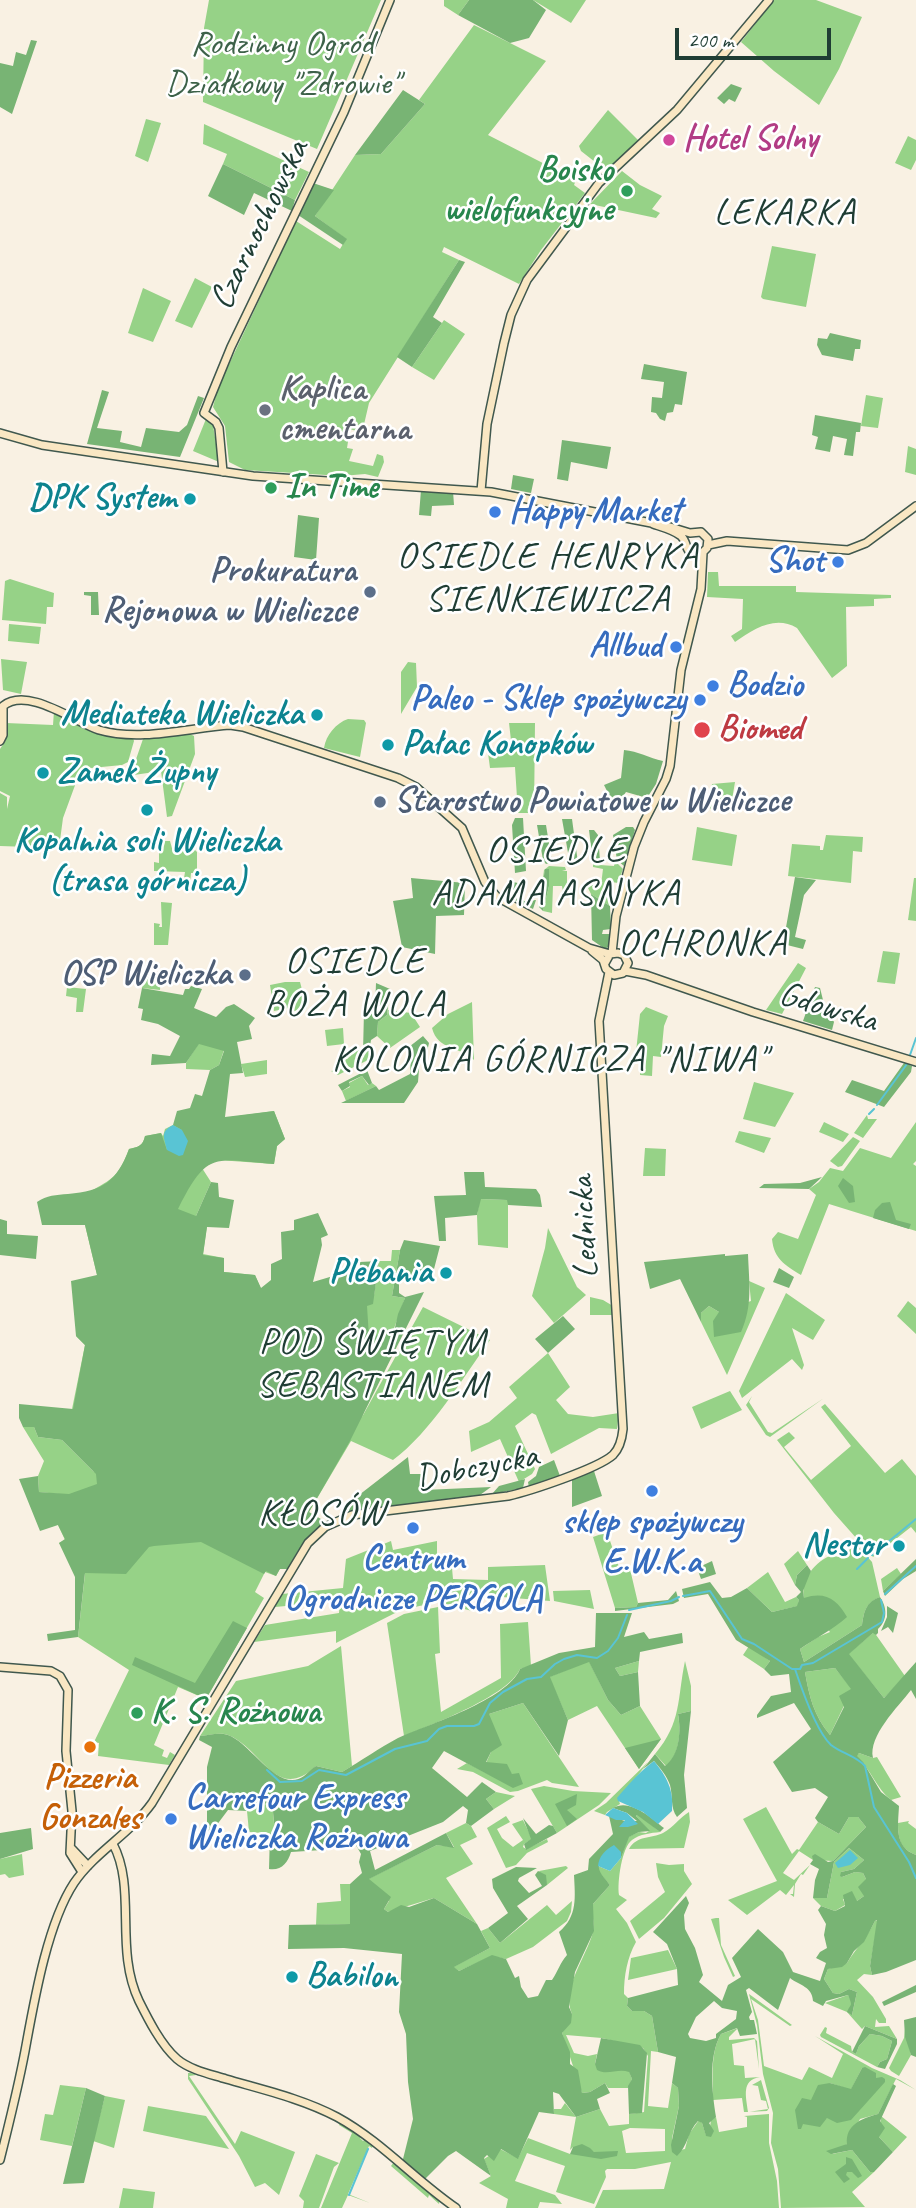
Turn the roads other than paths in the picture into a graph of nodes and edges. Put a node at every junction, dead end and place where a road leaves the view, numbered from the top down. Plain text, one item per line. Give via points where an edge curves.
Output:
1 (390, 0) edge
2 (769, 0) edge
3 (0, 433) edge
4 (223, 472) junction
5 (481, 491) junction
6 (916, 506) edge
7 (653, 524) junction
8 (690, 533) junction
9 (685, 541) junction
10 (707, 541) junction
11 (699, 554) junction
12 (0, 741) edge
13 (589, 948) junction
14 (614, 954) junction
15 (605, 963) junction
16 (620, 971) junction
17 (916, 1062) edge
18 (616, 1451) joint
19 (0, 1667) edge
20 (113, 1844) junction
21 (85, 1869) junction
22 (0, 2160) edge
23 (456, 2208) edge

1 - 4 main road, Czarnochowska via 344,112 204,413 219,428
2 - 5 main road via 677,110 599,183 527,281 511,315 499,368 487,424
3 - 4 main road via 42,445
4 - 5 main road
5 - 7 main road
6 - 10 main road via 856,548 752,544 727,537
7 - 8 main road
7 - 9 main road
8 - 9 main road
8 - 10 main road via 697,531
9 - 11 main road via 687,550
10 - 11 main road
11 - 14 main road via 702,582 681,670 666,779 636,840 619,902
12 - 13 main road via 1,709 15,700 46,705 98,729 122,734 243,727 405,781 461,828 485,882 497,897
13 - 14 main road
13 - 15 main road
14 - 15 main road
14 - 16 main road
15 - 16 main road
16 - 17 main road, Gdowska via 646,975
16 - 18 main road, Lednicka via 600,1014 623,1429
18 - 20 main road, Dobczycka via 592,1466 519,1494 359,1513 325,1527 308,1543 145,1814
19 - 21 main road via 53,1672 65,1683 73,1820 70,1853
20 - 21 main road, Dobczycka
20 - 23 main road via 122,1878 130,1982 172,2054 195,2069 303,2102 339,2118
21 - 22 main road, Dobczycka via 60,1911 42,1970

